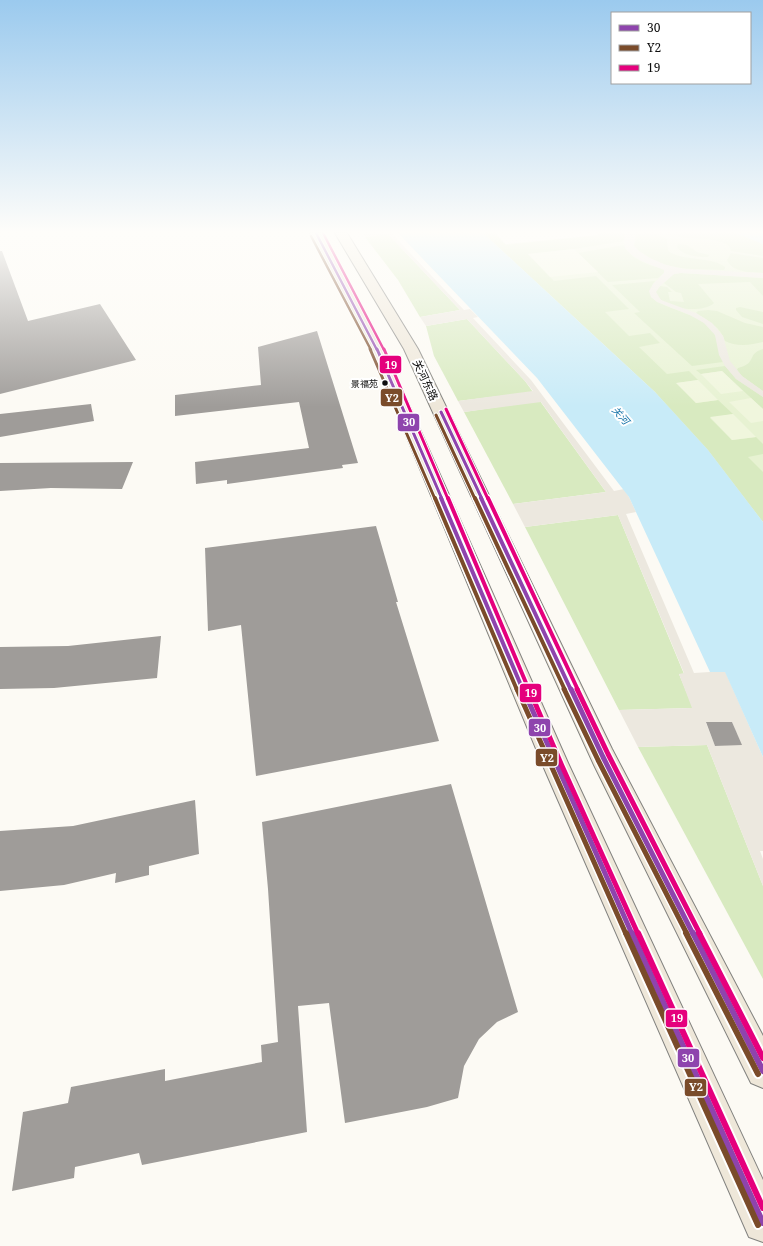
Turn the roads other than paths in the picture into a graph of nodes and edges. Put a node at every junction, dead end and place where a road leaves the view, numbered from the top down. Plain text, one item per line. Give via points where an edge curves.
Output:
1 (347, 291) edge
2 (376, 291) edge
3 (763, 1071) edge
4 (763, 1223) edge

1 - 4 main road via 379,353 556,768
2 - 3 main road, 关河东路 via 411,349 602,757

